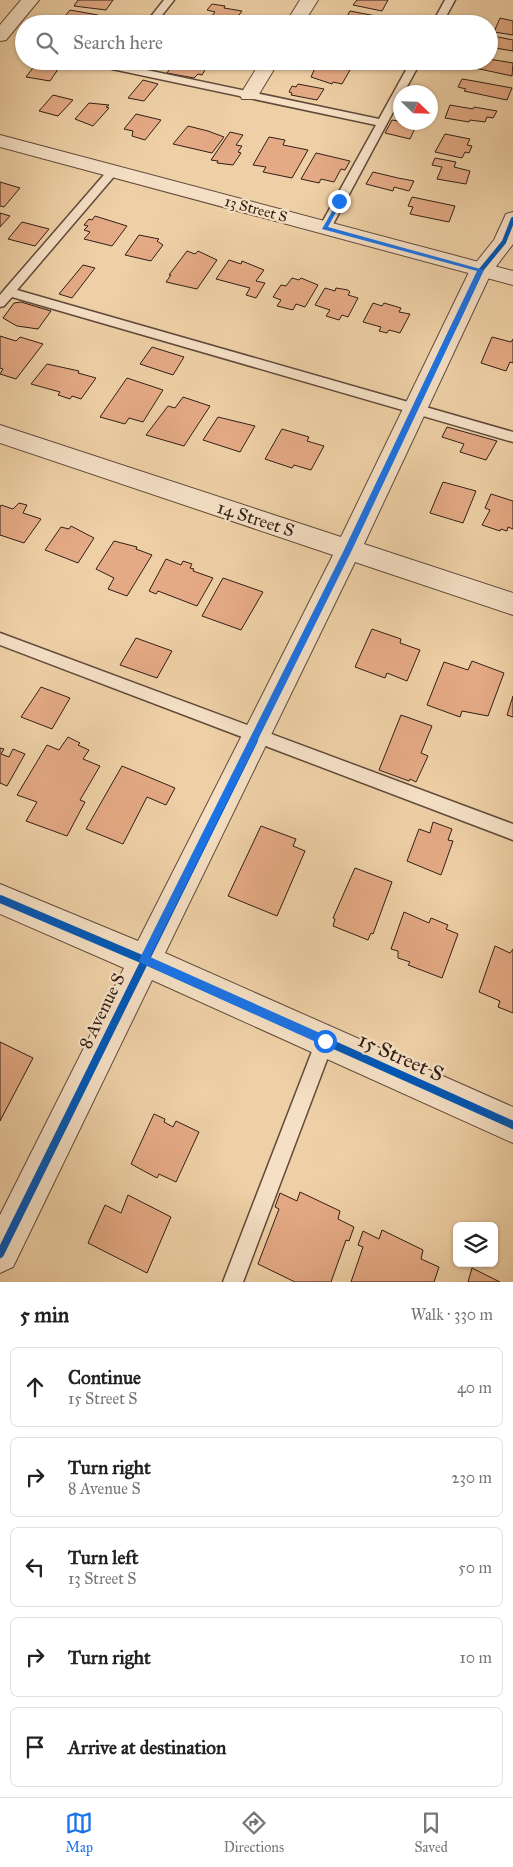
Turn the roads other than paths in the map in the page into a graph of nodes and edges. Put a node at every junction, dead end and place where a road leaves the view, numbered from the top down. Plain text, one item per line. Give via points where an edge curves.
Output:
1 (30, 0) edge
2 (169, 0) edge
3 (309, 0) edge
4 (450, 0) edge
5 (18, 15) edge
6 (157, 15) edge
7 (300, 15) edge
8 (442, 15) edge
9 (15, 18) edge
10 (0, 36) edge
11 (130, 70) edge
12 (265, 70) edge
13 (411, 70) edge
14 (250, 95) junction
15 (382, 123) junction
16 (0, 140) edge
17 (113, 171) junction
18 (513, 218) edge
19 (325, 228) junction
20 (481, 270) junction
21 (513, 278) edge
22 (9, 292) junction
23 (0, 303) edge
24 (415, 409) junction
25 (0, 434) edge
26 (513, 437) edge
27 (348, 550) junction
28 (513, 604) edge
29 (0, 639) edge
30 (256, 735) junction
31 (513, 832) edge
32 (0, 899) edge
33 (144, 960) junction
34 (325, 1041) junction
35 (513, 1125) edge
36 (0, 1254) edge
37 (233, 1282) edge

1 - 5 street
2 - 6 lane
3 - 7 street
4 - 8 lane
9 - 10 street
11 - 14 lane
12 - 14 street
13 - 15 lane
14 - 15 lane
15 - 19 lane
16 - 17 street, 13 Street S
17 - 19 street, 13 Street S
17 - 22 lane
18 - 20 street, 8 Avenue S via 504,242
19 - 20 street, 13 Street S
20 - 21 street, 13 Street S
20 - 24 street, 8 Avenue S
22 - 23 lane
22 - 24 lane
24 - 26 lane
24 - 27 street, 8 Avenue S
25 - 27 street, 14 Street S
27 - 28 street, 14 Street S
27 - 30 street, 8 Avenue S
29 - 30 lane
30 - 31 lane
30 - 33 street, 8 Avenue S
32 - 33 street, 15 Street S
33 - 34 street, 15 Street S
33 - 36 street, 8 Avenue S
34 - 35 street, 15 Street S
34 - 37 lane

